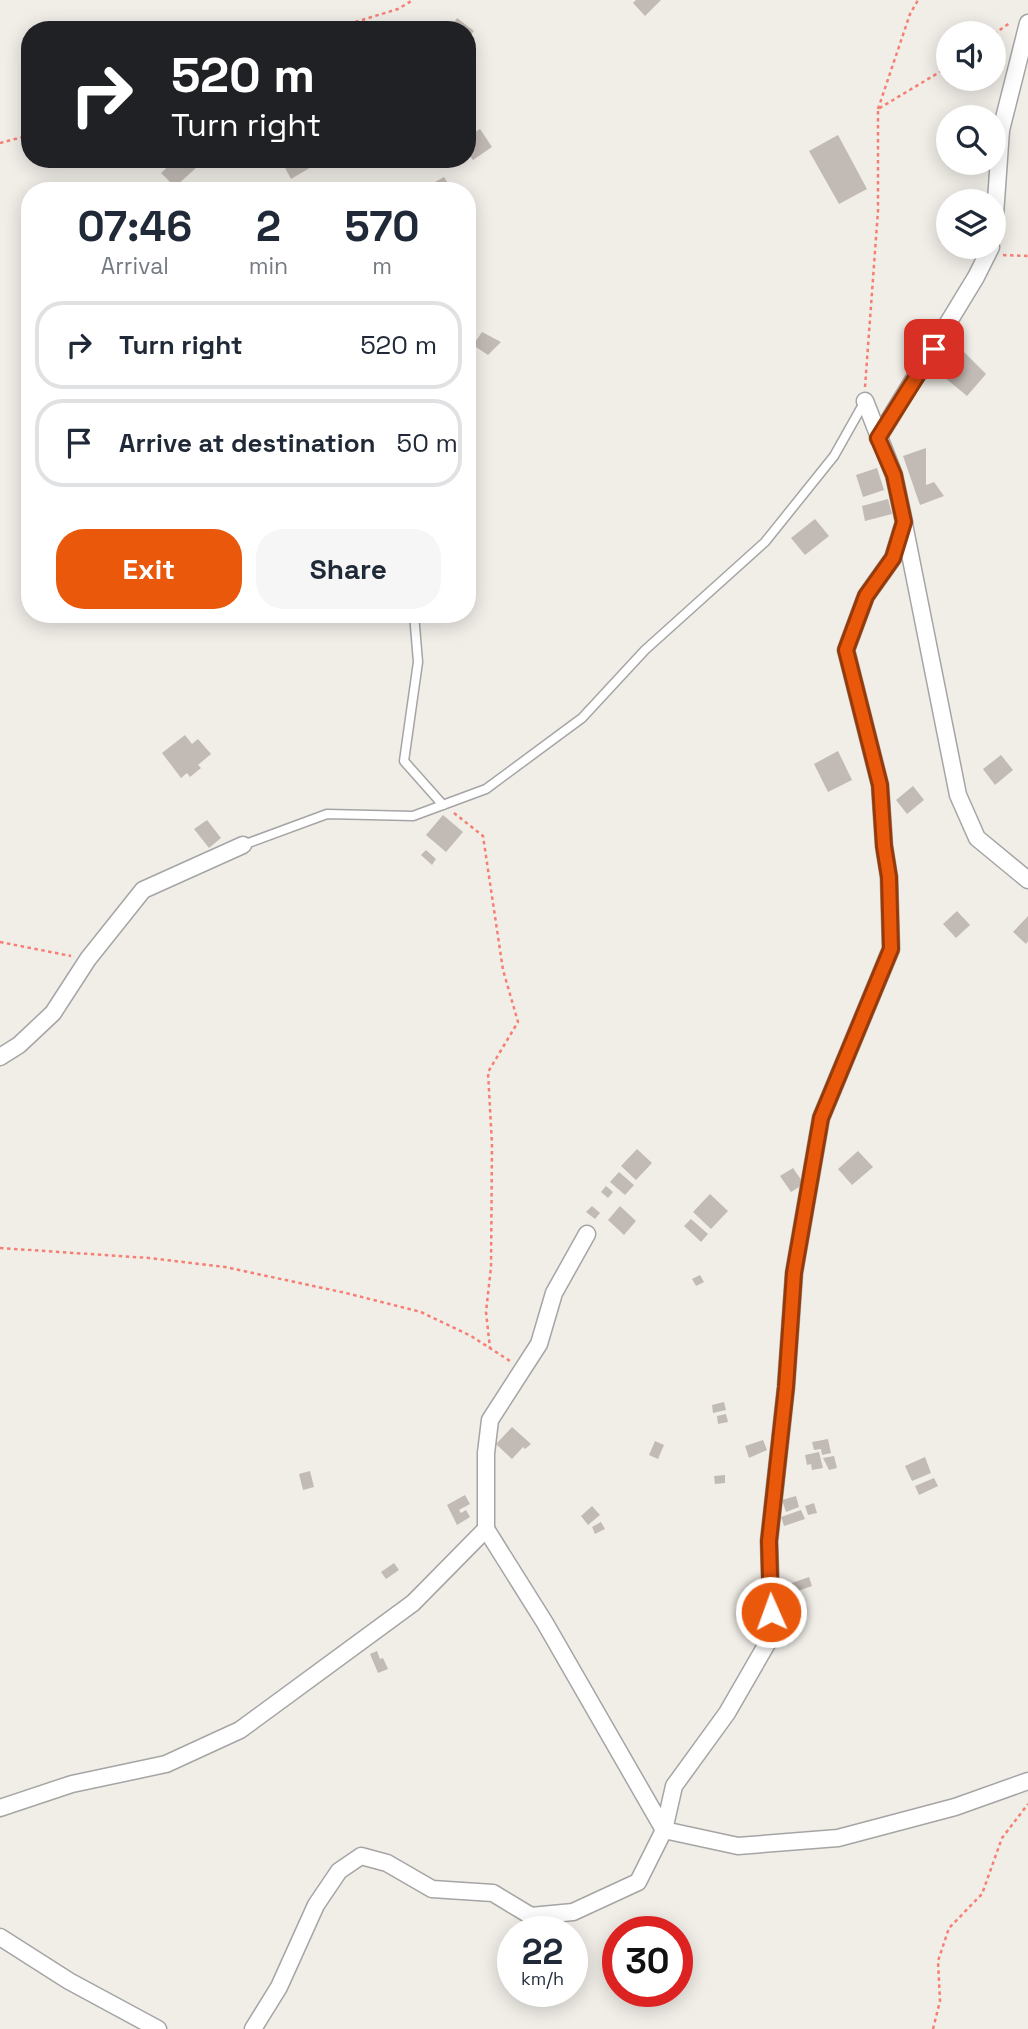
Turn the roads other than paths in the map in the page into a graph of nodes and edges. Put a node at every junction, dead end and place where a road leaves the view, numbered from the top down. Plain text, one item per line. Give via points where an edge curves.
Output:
1 (1028, 23) edge
2 (997, 189) edge
3 (984, 259) edge
4 (865, 401) joint
5 (878, 438) junction
6 (904, 522) junction
7 (415, 623) edge
8 (443, 805) junction
9 (243, 845) joint
10 (1028, 880) edge
11 (0, 1057) edge
12 (587, 1234) dead end
13 (486, 1529) junction
14 (1028, 1781) edge
15 (0, 1808) edge
16 (664, 1830) junction
17 (0, 1937) edge
18 (158, 2029) edge
19 (253, 2029) edge

1 - 2 street via 1001,130
3 - 5 street
4 - 5 street
4 - 8 lane via 834,456 765,542 645,650 582,718 486,789
5 - 6 street via 894,475
6 - 10 street via 958,795 977,838
6 - 16 street via 893,558 866,596 846,650 880,785 891,949 821,1118 794,1273 769,1541 772,1636 727,1713 674,1786
7 - 8 lane via 418,662 404,761
8 - 9 lane via 412,816 327,814
9 - 11 street via 143,890 88,959 53,1013
12 - 13 street via 554,1293 539,1344 490,1420
13 - 15 street via 413,1603 240,1730 166,1764 72,1784
13 - 16 street
14 - 16 street via 955,1807 838,1838 738,1846
16 - 19 street via 638,1882 573,1912 531,1916 494,1893 432,1889 387,1863 360,1856 339,1871 316,1905 279,1987
17 - 18 street

